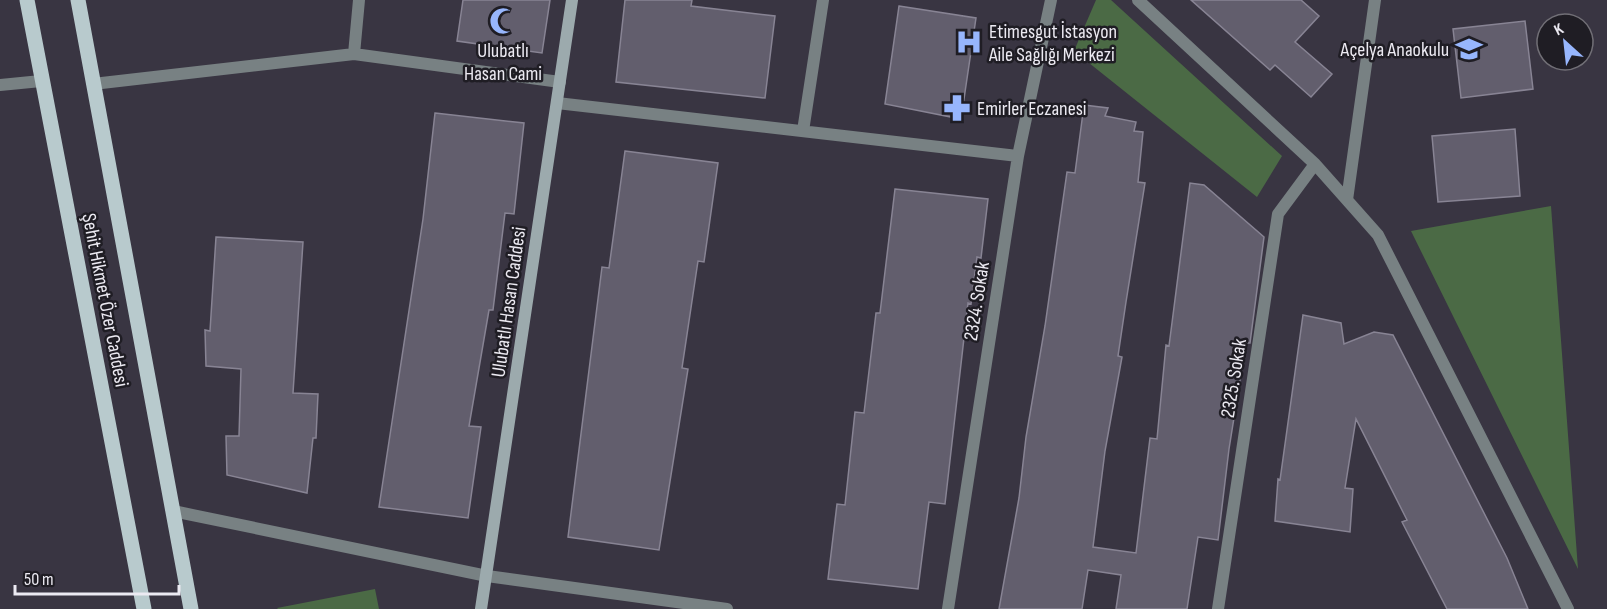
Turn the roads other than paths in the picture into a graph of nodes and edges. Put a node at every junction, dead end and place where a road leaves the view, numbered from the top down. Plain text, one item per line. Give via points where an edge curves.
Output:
1 (27, 0) edge
2 (78, 0) edge
3 (359, 0) edge
4 (572, 0) edge
5 (823, 0) edge
6 (1051, 0) edge
7 (1138, 0) edge
8 (1375, 0) edge
9 (354, 54) junction
10 (41, 81) junction
11 (560, 82) junction
12 (93, 84) junction
13 (0, 85) edge
14 (557, 103) junction
15 (803, 131) junction
16 (1018, 156) junction
17 (1315, 164) junction
18 (1347, 200) junction
19 (173, 512) junction
20 (487, 576) junction
21 (144, 609) edge
22 (191, 609) edge
23 (482, 609) edge
24 (727, 609) edge
25 (948, 609) edge
26 (1218, 609) edge
27 (1568, 609) edge

1 - 10 main road, Şehit Hikmet Özer Caddesi
2 - 12 main road, Şehit Hikmet Özer Caddesi
3 - 9 street
4 - 11 street, Ulubatlı Hasan Caddesi
5 - 15 street
6 - 16 street, 2324. Sokak
7 - 17 street
8 - 18 street
9 - 11 street
9 - 12 street
10 - 13 street
10 - 21 main road, Şehit Hikmet Özer Caddesi
11 - 14 street, Ulubatlı Hasan Caddesi
12 - 19 main road, Şehit Hikmet Özer Caddesi
14 - 15 street
14 - 20 street, Ulubatlı Hasan Caddesi
15 - 16 street
16 - 25 street, 2324. Sokak
17 - 18 street
17 - 26 street, 2325. Sokak via 1278,214
18 - 27 street via 1378,235
19 - 20 street
19 - 22 main road, Şehit Hikmet Özer Caddesi
20 - 23 street, Ulubatlı Hasan Caddesi
20 - 24 street

